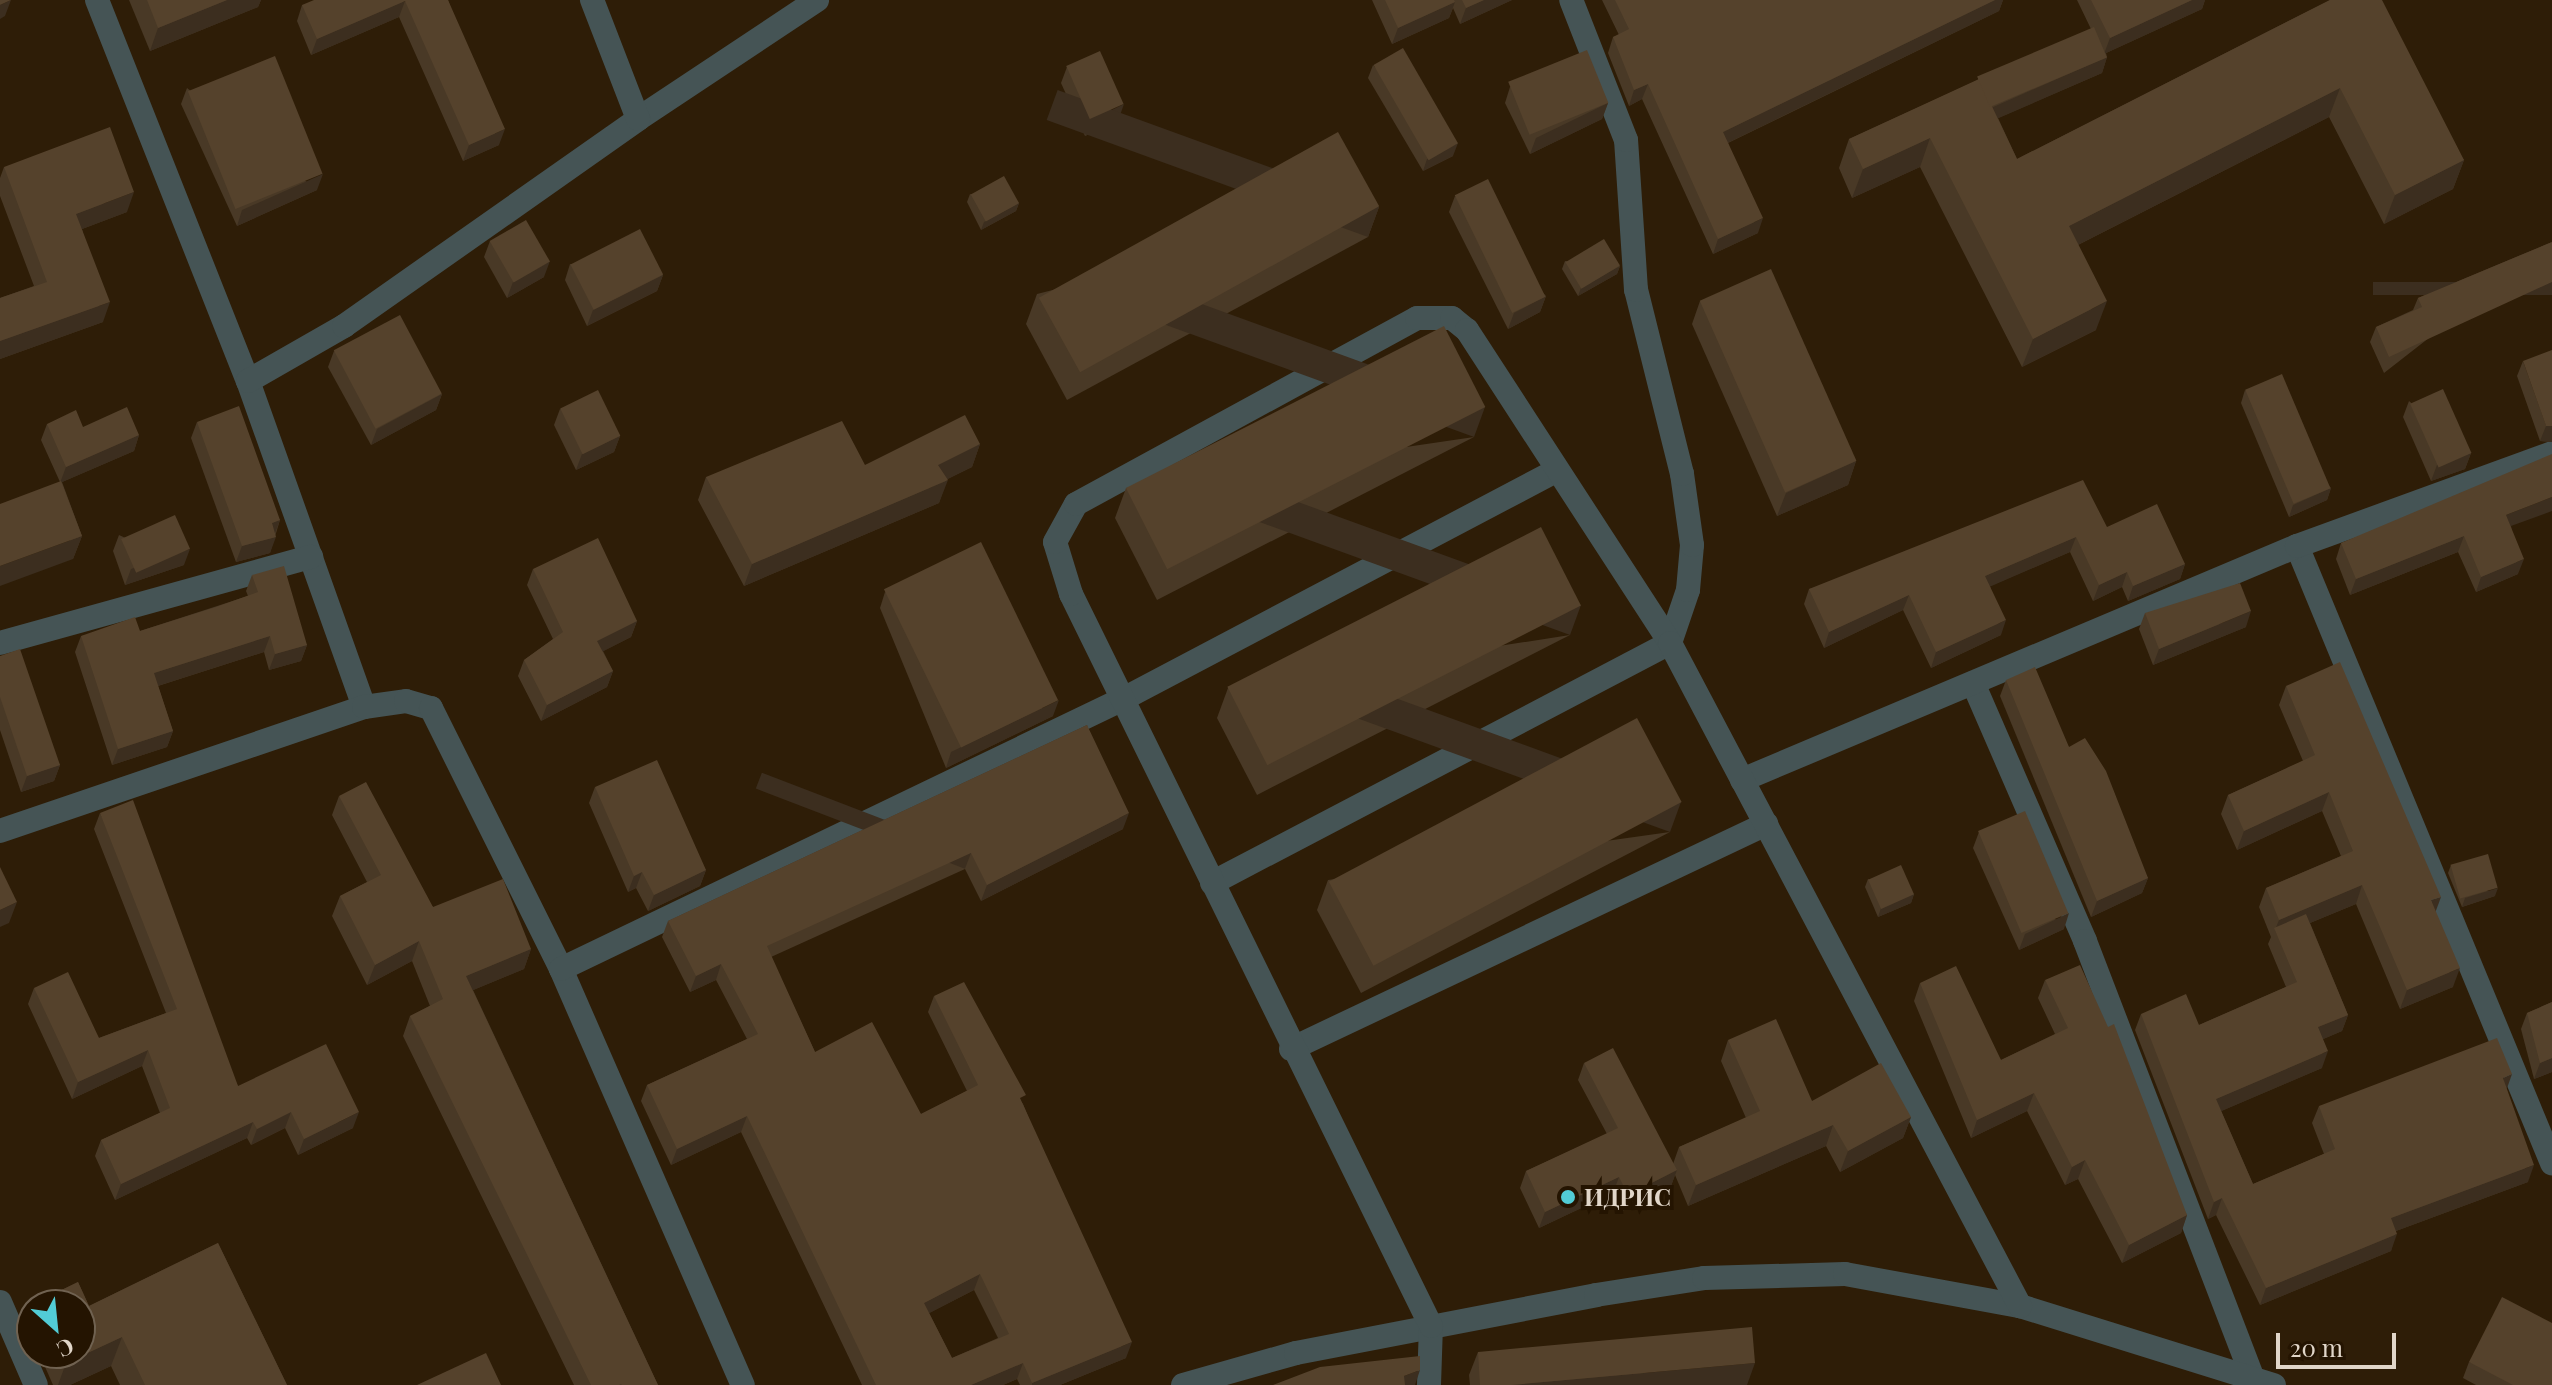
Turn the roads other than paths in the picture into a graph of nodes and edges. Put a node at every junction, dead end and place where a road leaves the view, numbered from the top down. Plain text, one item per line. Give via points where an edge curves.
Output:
1 (97, 0) edge
2 (592, 0) edge
3 (817, 0) edge
4 (1571, 0) edge
5 (638, 119) junction
6 (248, 381) junction
7 (2552, 453) edge
8 (1556, 471) junction
9 (2297, 546) junction
10 (311, 557) junction
11 (0, 643) edge
12 (1670, 643) junction
13 (1973, 683) junction
14 (1125, 698) junction
15 (364, 707) junction
16 (1742, 780) junction
17 (1766, 824) junction
18 (0, 831) edge
19 (1212, 883) junction
20 (561, 969) junction
21 (1291, 1049) junction
22 (2552, 1163) edge
23 (0, 1302) edge
24 (2020, 1306) junction
25 (1431, 1326) junction
26 (7, 1340) edge
27 (2263, 1381) edge
28 (36, 1385) edge
29 (743, 1385) edge
30 (1183, 1385) edge
31 (1429, 1385) edge

1 - 6 street
2 - 5 street
3 - 5 street
4 - 12 street via 1626,140 1636,290 1684,488 1692,545 1688,590
5 - 6 street via 369,309
6 - 10 street
7 - 9 street
8 - 12 street
8 - 14 street
8 - 14 street via 1467,330 1452,318 1417,318 1062,518 1058,557
9 - 13 street
9 - 22 street
10 - 11 street
10 - 15 street
12 - 16 street
12 - 19 street
13 - 16 street
13 - 27 street via 2085,941
14 - 19 street
14 - 20 street
15 - 18 street
15 - 20 street via 406,701 438,715
16 - 17 street
17 - 21 street
17 - 24 street
19 - 21 street
20 - 29 street
21 - 25 street
23 - 26 street
24 - 25 street via 1845,1274 1719,1277
24 - 27 street
25 - 30 street
25 - 31 street
26 - 28 street

